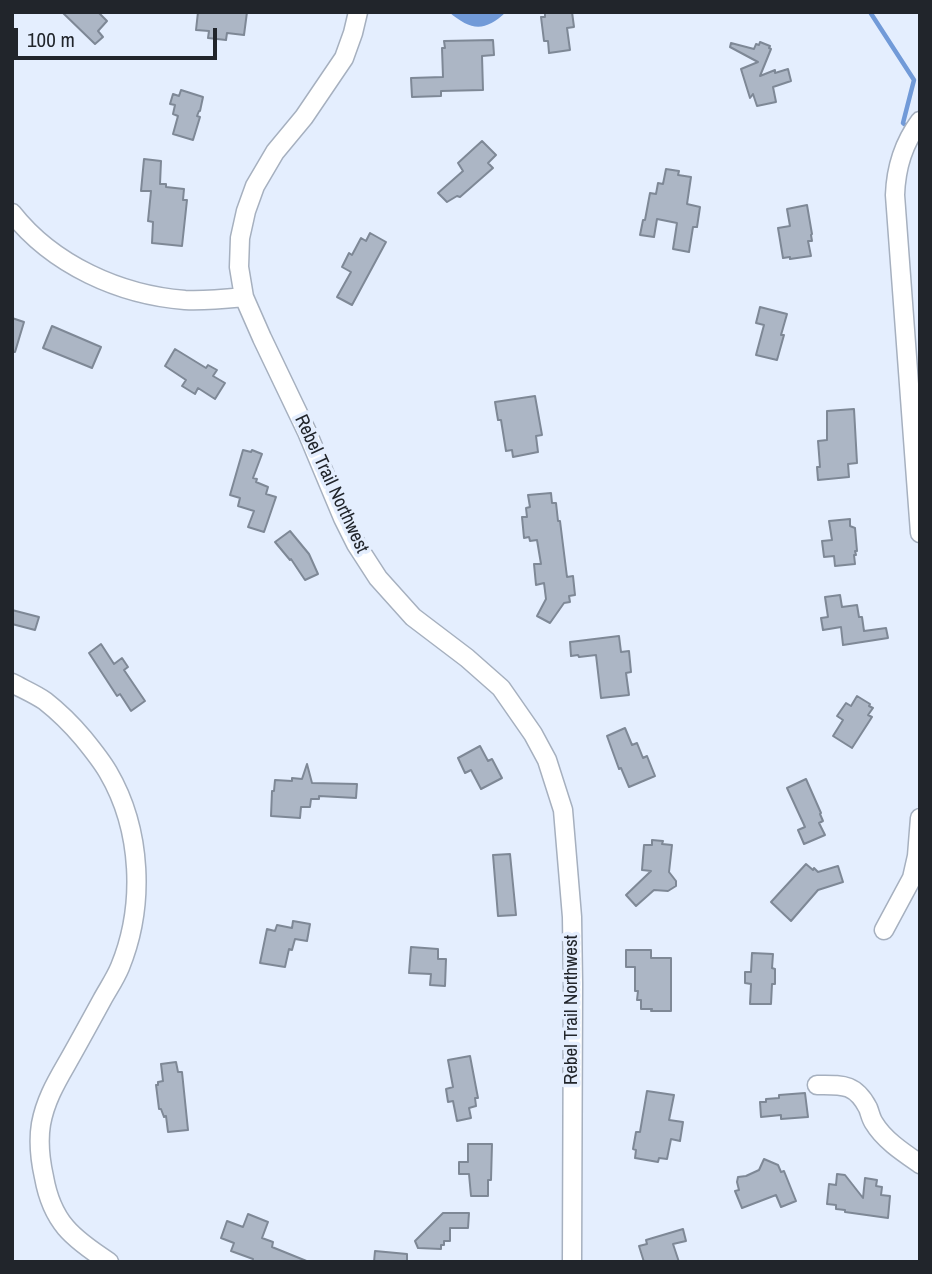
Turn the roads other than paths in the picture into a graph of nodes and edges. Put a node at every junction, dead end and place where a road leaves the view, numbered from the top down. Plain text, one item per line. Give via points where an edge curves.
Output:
1 (358, 12) edge
2 (920, 121) edge
3 (12, 213) edge
4 (244, 297) junction
5 (920, 533) edge
6 (12, 683) edge
7 (920, 818) edge
8 (884, 930) dead end
9 (817, 1085) dead end
10 (920, 1164) edge
11 (109, 1262) edge
12 (572, 1262) edge

1 - 4 street, Rebel Trail Northwest via 344,58 255,186 240,238
2 - 5 street via 902,152 895,195
3 - 4 street via 45,246 96,278 157,297
4 - 12 street, Rebel Trail Northwest via 343,518 378,578 413,617 500,688 547,760 563,810 572,917
6 - 11 street via 45,701 96,754 117,789 131,831 136,901 129,942 119,970 51,1092 40,1143 45,1185 60,1219 81,1244
7 - 8 street via 912,878
9 - 10 street via 857,1091 885,1136

